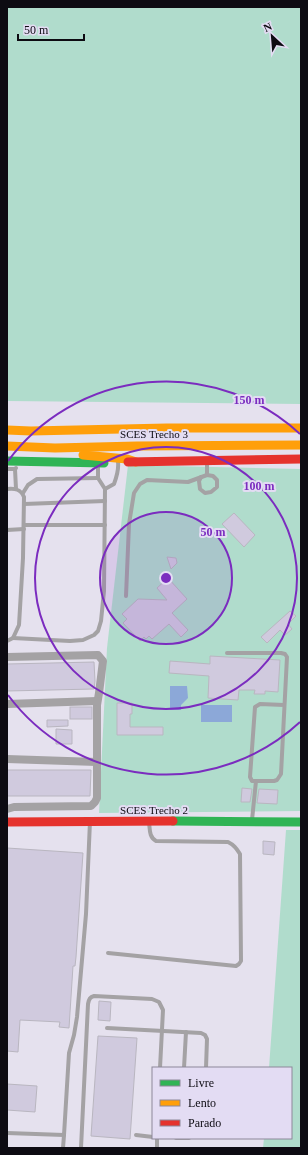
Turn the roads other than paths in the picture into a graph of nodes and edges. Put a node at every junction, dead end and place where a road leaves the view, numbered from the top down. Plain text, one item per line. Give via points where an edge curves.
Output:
1 (301, 428) edge
2 (7, 430) edge
3 (301, 445) edge
4 (7, 446) edge
5 (55, 448) junction
6 (301, 459) edge
7 (207, 461) junction
8 (7, 462) edge
9 (22, 462) junction
10 (118, 462) junction
11 (136, 462) junction
12 (99, 463) junction
13 (7, 469) edge
14 (15, 469) junction
15 (207, 475) junction
16 (201, 477) junction
17 (98, 478) junction
18 (7, 489) edge
19 (16, 489) junction
20 (105, 489) junction
21 (23, 493) junction
22 (105, 501) junction
23 (24, 504) junction
24 (105, 525) junction
25 (24, 527) junction
26 (7, 530) edge
27 (126, 596) dead end
28 (13, 638) junction
29 (7, 641) edge
30 (227, 653) dead end
31 (7, 657) edge
32 (97, 701) junction
33 (7, 704) edge
34 (284, 705) junction
35 (7, 759) edge
36 (97, 762) junction
37 (256, 781) junction
38 (7, 809) edge
39 (90, 821) junction
40 (149, 821) junction
41 (7, 822) edge
42 (252, 822) junction
43 (301, 822) edge
44 (108, 953) dead end
45 (107, 1028) dead end
46 (162, 1031) junction
47 (186, 1032) junction
48 (160, 1067) edge
49 (184, 1067) edge
50 (206, 1067) edge
51 (7, 1133) edge
52 (64, 1135) junction
53 (136, 1135) dead end
54 (152, 1137) edge
55 (63, 1148) edge
56 (81, 1148) edge

1 - 2 main road, SCES Trecho 3
3 - 5 main road, SCES Trecho 3
4 - 5 main road, SCES Trecho 3
5 - 11 main road via 73,454
6 - 7 main road
7 - 11 main road
7 - 15 lane
8 - 9 main road
9 - 12 main road
9 - 14 lane
10 - 11 main road
10 - 12 main road
10 - 20 lane via 118,475 114,484
12 - 17 lane
13 - 14 lane
14 - 19 lane
15 - 16 lane
15 - 16 lane via 217,480 217,487 212,492 205,493 200,489
16 - 27 lane via 188,482 147,480 140,484 134,493 129,524
17 - 20 lane
17 - 21 lane via 37,479 28,485
18 - 19 lane
19 - 21 lane
20 - 22 lane
21 - 23 lane
22 - 23 lane
22 - 24 lane
23 - 25 lane
24 - 25 lane
24 - 28 lane via 104,592 98,631 83,640
25 - 26 lane
25 - 28 lane via 19,625
28 - 29 lane
30 - 34 lane via 285,654 287,657
31 - 32 street via 98,655 103,661
32 - 33 street
32 - 36 street
34 - 37 lane via 281,774 274,781
34 - 37 lane via 260,704 255,707 250,777 252,781
35 - 36 street
36 - 38 street via 97,798 91,806 14,806
37 - 42 lane
39 - 40 main road, SCES Trecho 2
39 - 41 main road, SCES Trecho 2
39 - 52 lane via 86,914 77,1017 69,1053
40 - 42 main road, SCES Trecho 2
40 - 44 lane via 150,836 156,841 228,842 233,844 240,854 241,961 236,966
42 - 43 main road, SCES Trecho 2
45 - 46 lane
46 - 47 lane
46 - 48 lane
46 - 56 lane via 163,1010 160,1002 156,1000 94,996 89,999
47 - 49 lane
47 - 50 lane via 201,1033 207,1039
51 - 52 lane
52 - 55 lane
53 - 54 lane

